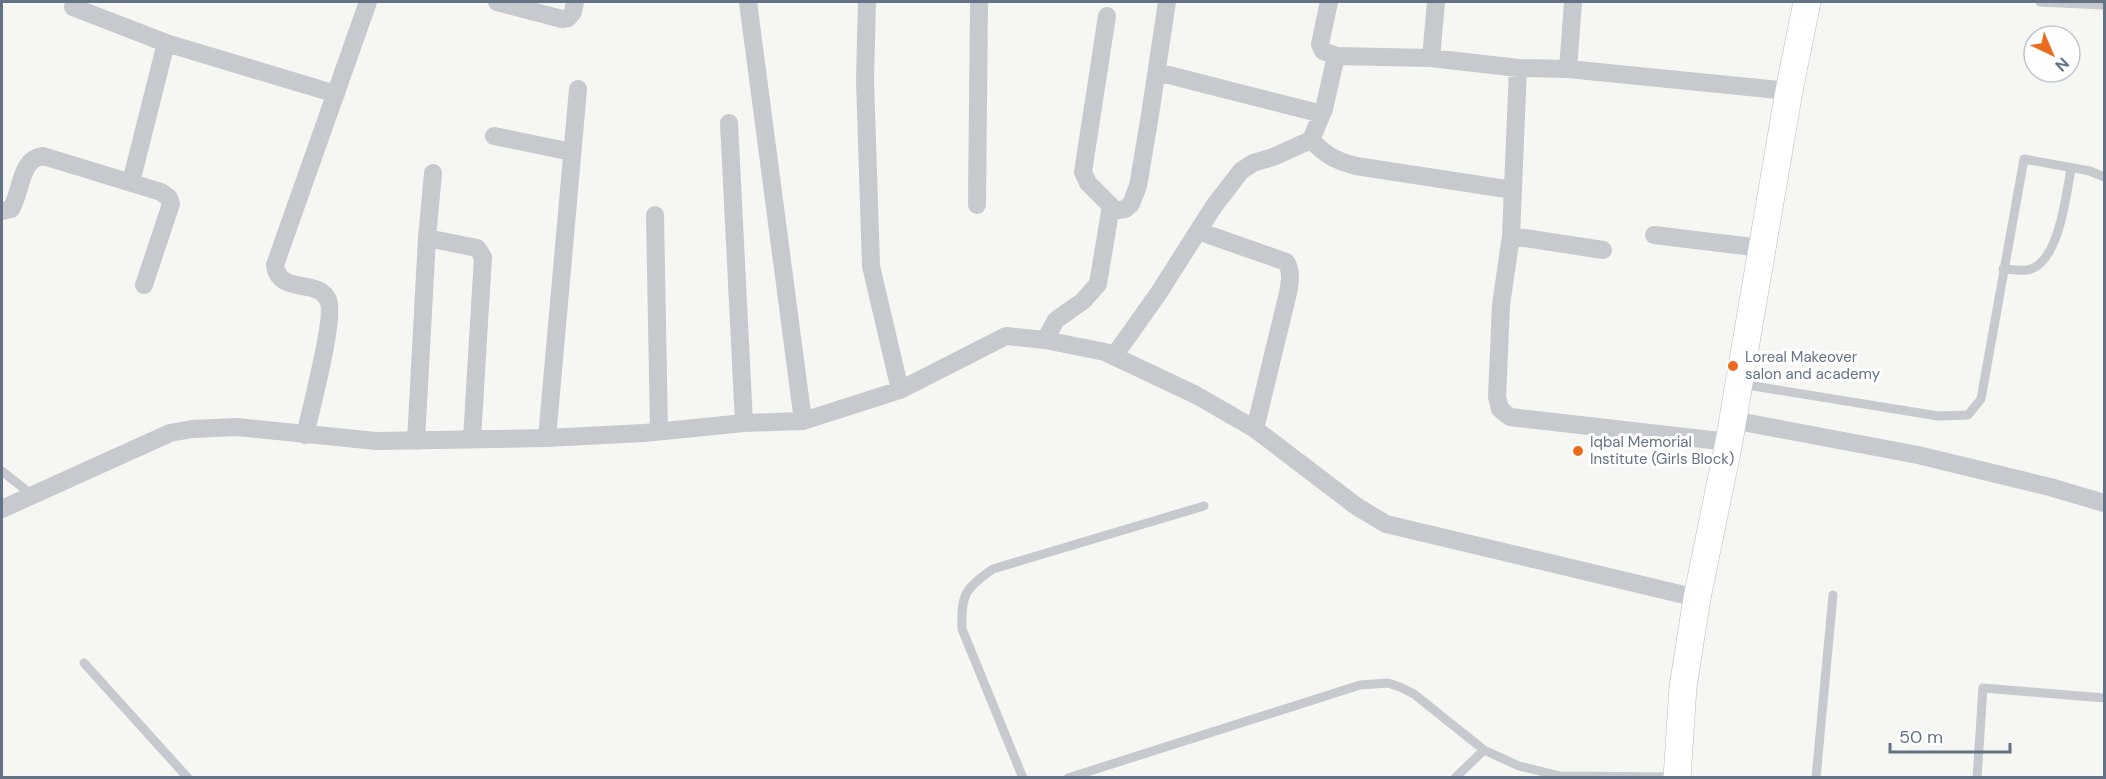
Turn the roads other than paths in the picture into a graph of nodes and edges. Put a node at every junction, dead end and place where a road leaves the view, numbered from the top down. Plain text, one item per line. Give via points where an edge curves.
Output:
1 (368, 2) edge
2 (497, 2) edge
3 (575, 2) edge
4 (748, 2) edge
5 (867, 2) edge
6 (979, 2) edge
7 (1167, 2) edge
8 (1329, 2) edge
9 (1436, 2) edge
10 (1573, 2) edge
11 (1807, 2) edge
12 (2040, 2) edge
13 (2104, 5) edge
14 (73, 7) dead end
15 (1107, 16) dead end
16 (166, 43) junction
17 (1336, 57) junction
18 (1431, 58) junction
19 (1518, 68) junction
20 (1568, 69) junction
21 (1157, 72) junction
22 (578, 89) dead end
23 (1789, 91) junction
24 (336, 94) junction
25 (1322, 114) junction
26 (729, 123) dead end
27 (494, 136) dead end
28 (1311, 140) junction
29 (572, 152) junction
30 (2071, 169) junction
31 (433, 173) dead end
32 (2104, 177) edge
33 (131, 182) junction
34 (1513, 190) junction
35 (977, 205) dead end
36 (2, 211) edge
37 (1110, 212) junction
38 (655, 215) dead end
39 (1197, 231) junction
40 (1654, 235) dead end
41 (1511, 236) junction
42 (427, 238) junction
43 (1761, 248) junction
44 (1603, 250) dead end
45 (2004, 269) junction
46 (144, 285) dead end
47 (1045, 340) junction
48 (1114, 357) junction
49 (1738, 384) junction
50 (900, 390) junction
51 (803, 421) junction
52 (744, 423) junction
53 (1255, 429) junction
54 (658, 431) junction
55 (1730, 431) junction
56 (305, 435) junction
57 (547, 438) junction
58 (471, 439) junction
59 (416, 441) junction
60 (2, 471) edge
61 (32, 495) junction
62 (2104, 502) edge
63 (1204, 506) dead end
64 (2, 509) edge
65 (1833, 595) dead end
66 (1697, 598) junction
67 (84, 663) dead end
68 (2104, 698) edge
69 (1484, 750) junction
70 (1085, 775) edge
71 (188, 777) edge
72 (1023, 777) edge
73 (1068, 777) edge
74 (1455, 777) edge
75 (1559, 777) edge
76 (1677, 777) edge
77 (1816, 777) edge
78 (1977, 777) edge

1 - 24 street
2 - 3 street via 562,19 573,12
4 - 51 street
5 - 50 street via 871,266
6 - 35 street
7 - 21 street
8 - 17 street via 1320,44 1323,51
9 - 18 street
10 - 20 street
11 - 23 main road
12 - 13 lane
14 - 16 street
15 - 37 street via 1083,172 1088,183 1111,206
16 - 24 street
16 - 33 street
17 - 18 street
17 - 25 street
18 - 19 street
19 - 20 street
19 - 34 street
20 - 23 street
21 - 25 street
21 - 37 street via 1138,186 1131,204
22 - 29 street
23 - 43 main road
24 - 56 street via 275,265 280,279 323,293 328,300 325,346
25 - 28 street
26 - 52 street
27 - 29 street
28 - 34 street via 1336,161 1356,166
28 - 39 street via 1242,171
29 - 57 street
30 - 32 lane
30 - 45 lane via 2056,240 2046,258 2028,270
30 - 45 lane via 2024,159
31 - 42 street
33 - 36 street via 37,157 26,167 15,202
33 - 46 street via 161,192 171,204
34 - 41 street
37 - 47 street via 1098,284 1083,301 1056,320
38 - 54 street
39 - 48 street
39 - 53 street via 1286,262 1290,268 1288,293
40 - 43 street
41 - 44 street
41 - 55 street via 1499,339 1497,397 1502,412 1510,417
42 - 58 street via 477,248 483,257
42 - 59 street
43 - 49 main road
45 - 49 lane via 1981,399 1968,415 1938,416
47 - 48 street
47 - 50 street via 1006,336
48 - 53 street via 1196,395
49 - 55 main road
50 - 51 street
51 - 52 street
52 - 54 street
53 - 66 street via 1356,507 1386,524
54 - 57 street
55 - 62 street via 1918,455
55 - 66 main road
56 - 59 street
56 - 61 street via 236,427 170,433
57 - 58 street
58 - 59 street
60 - 61 lane
61 - 64 street
63 - 72 lane via 993,569 974,582 961,603 962,629
65 - 77 lane
66 - 76 main road via 1683,687
67 - 71 lane
68 - 78 lane via 1983,688
69 - 70 lane via 1414,694 1388,683 1371,683
69 - 74 lane
69 - 75 lane via 1519,766
70 - 73 lane
75 - 76 lane

